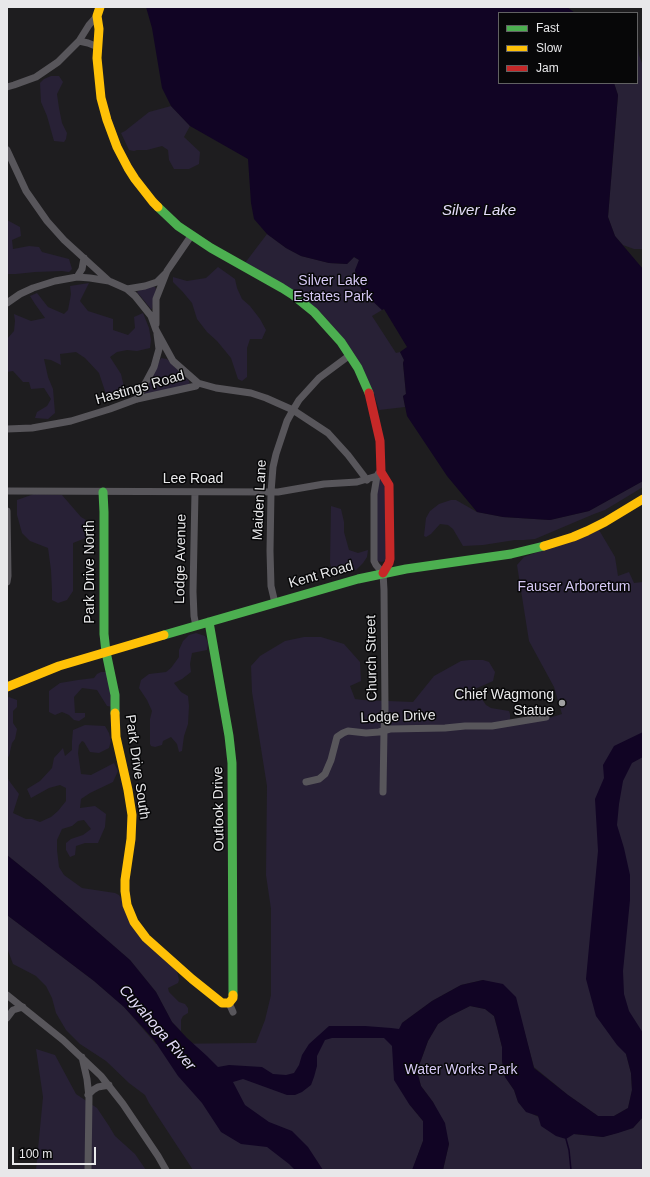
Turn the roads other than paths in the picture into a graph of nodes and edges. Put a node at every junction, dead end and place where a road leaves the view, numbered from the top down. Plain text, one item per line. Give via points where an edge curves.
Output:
1 (99, 12) edge
2 (78, 41) junction
3 (98, 47) junction
4 (7, 87) edge
5 (7, 150) edge
6 (192, 236) junction
7 (84, 258) junction
8 (167, 271) junction
9 (77, 278) junction
10 (108, 281) junction
11 (127, 289) junction
12 (7, 303) edge
13 (156, 330) junction
14 (350, 355) junction
15 (198, 383) junction
16 (138, 399) junction
17 (293, 410) junction
18 (7, 429) edge
19 (379, 474) junction
20 (367, 480) junction
21 (7, 491) edge
22 (103, 492) junction
23 (195, 492) junction
24 (272, 492) junction
25 (643, 499) edge
26 (7, 511) edge
27 (383, 573) junction
28 (7, 582) edge
29 (275, 603) junction
30 (209, 622) junction
31 (196, 626) junction
32 (106, 652) junction
33 (7, 687) edge
34 (546, 717) dead end
35 (384, 730) junction
36 (306, 782) dead end
37 (383, 792) dead end
38 (7, 995) edge
39 (231, 1000) junction
40 (23, 1007) junction
41 (233, 1012) dead end
42 (7, 1018) edge
43 (82, 1057) junction
44 (109, 1085) junction
45 (88, 1095) junction
46 (88, 1170) edge
47 (166, 1170) edge

1 - 2 street
1 - 3 street
2 - 3 street
2 - 4 street via 58,62 40,74
3 - 6 street via 101,98 122,158 153,202
5 - 7 street via 26,191 38,208 64,240
6 - 8 street
6 - 14 street via 293,295 323,321
7 - 9 street
7 - 10 street
8 - 11 street via 157,282
8 - 13 street via 156,299
9 - 10 street
9 - 12 street via 38,286
10 - 11 street
11 - 13 street via 151,316
13 - 15 street via 173,361
13 - 16 street via 159,349 154,367
14 - 17 street, Maiden Lane via 319,378
14 - 19 street via 364,380 373,407 380,441
15 - 16 street, Hastings Road via 196,386
15 - 17 street, Hastings Road via 251,393
16 - 18 street, Hastings Road via 71,421 32,428
17 - 20 street, Hastings Road via 328,433
17 - 24 street, Maiden Lane via 276,454
19 - 20 street, Lee Road
19 - 27 street via 374,494 374,561
19 - 27 street via 389,485 390,559
20 - 24 street, Lee Road
21 - 22 street, Lee Road
22 - 23 street, Lee Road
22 - 32 street, Park Drive North
23 - 24 street, Lee Road
23 - 31 street, Lodge Avenue via 193,592
24 - 29 street, Maiden Lane via 271,580
25 - 27 street, Kent Road via 587,531 540,547 511,554
26 - 28 street
27 - 29 street, Kent Road
27 - 35 street, Church Street
29 - 30 street, Kent Road
30 - 31 street, Kent Road
30 - 39 street, Outlook Drive via 232,763
31 - 32 street, Kent Road
32 - 33 street, Kent Road via 46,671
32 - 39 street, Park Drive South via 114,695 118,748 132,815 125,886 129,912 142,933 164,955 222,1003
34 - 35 street, Lodge Drive via 492,726
35 - 36 street, Lodge Drive via 342,733 337,737 325,774 319,780
35 - 37 street, Church Street
38 - 40 street
39 - 41 street
40 - 42 street via 13,1010
40 - 43 street
43 - 44 street
43 - 45 street
44 - 45 street via 98,1087
44 - 47 street
45 - 46 street

